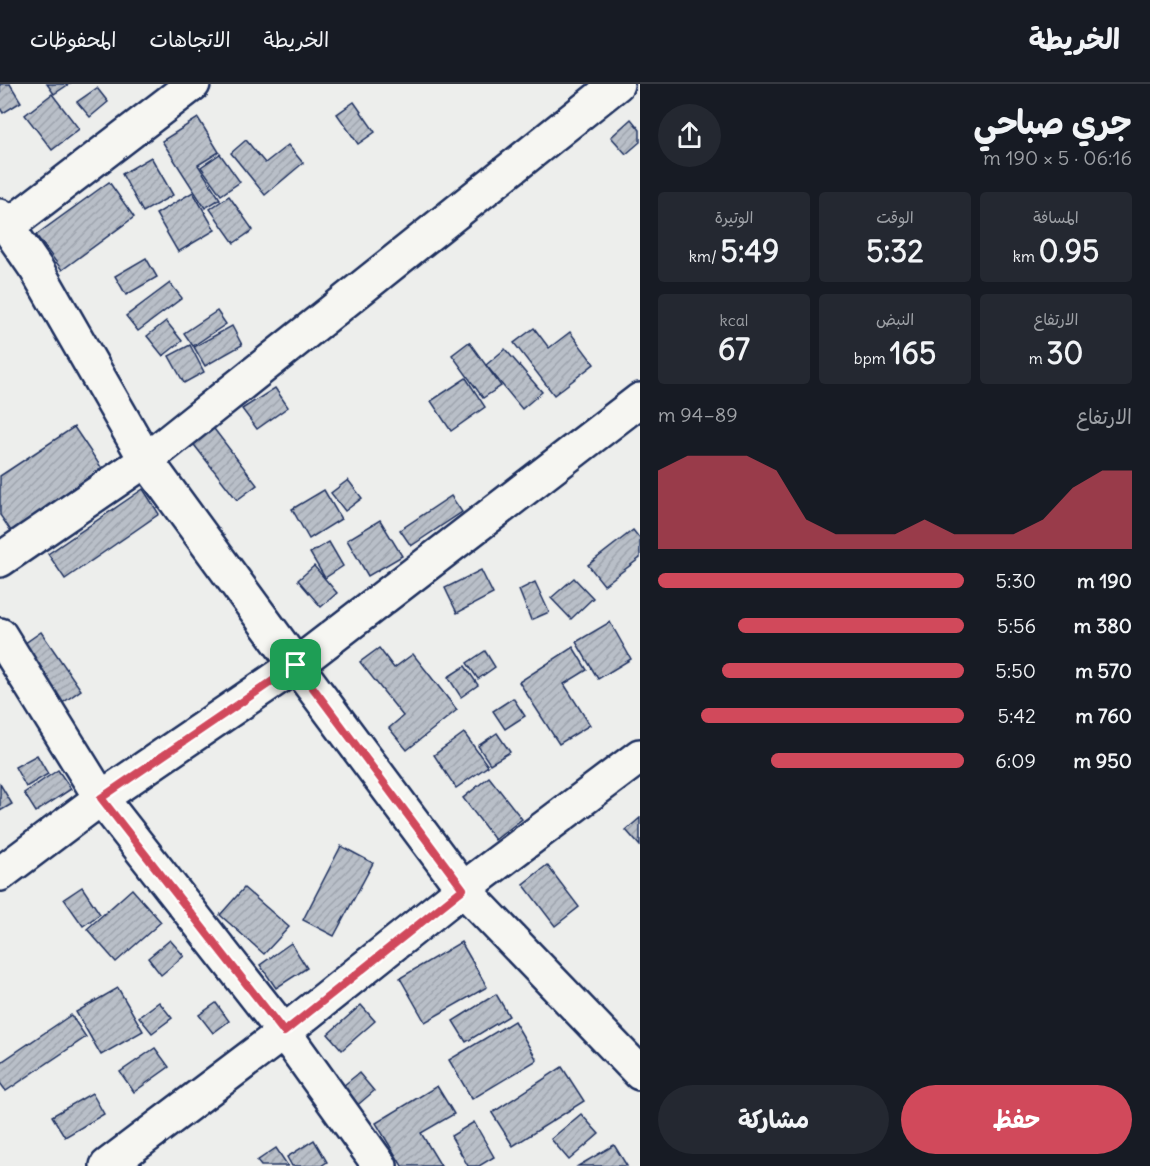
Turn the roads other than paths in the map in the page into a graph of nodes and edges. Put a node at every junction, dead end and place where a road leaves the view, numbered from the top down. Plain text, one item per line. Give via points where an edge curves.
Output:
1 (193, 84) edge
2 (617, 84) edge
3 (4, 221) edge
4 (640, 400) edge
5 (146, 460) junction
6 (0, 560) edge
7 (0, 635) edge
8 (296, 665) junction
9 (640, 756) edge
10 (101, 798) junction
11 (0, 874) edge
12 (463, 889) junction
13 (284, 1032) junction
14 (640, 1073) edge
15 (107, 1166) edge
16 (380, 1166) edge

1 - 3 street
2 - 5 street
3 - 5 street via 38,270
4 - 8 street
5 - 6 street
5 - 8 street
7 - 10 street
8 - 10 street
8 - 12 street
9 - 12 street
10 - 11 street
10 - 13 street
12 - 13 street
12 - 14 street
13 - 15 street
13 - 16 street

